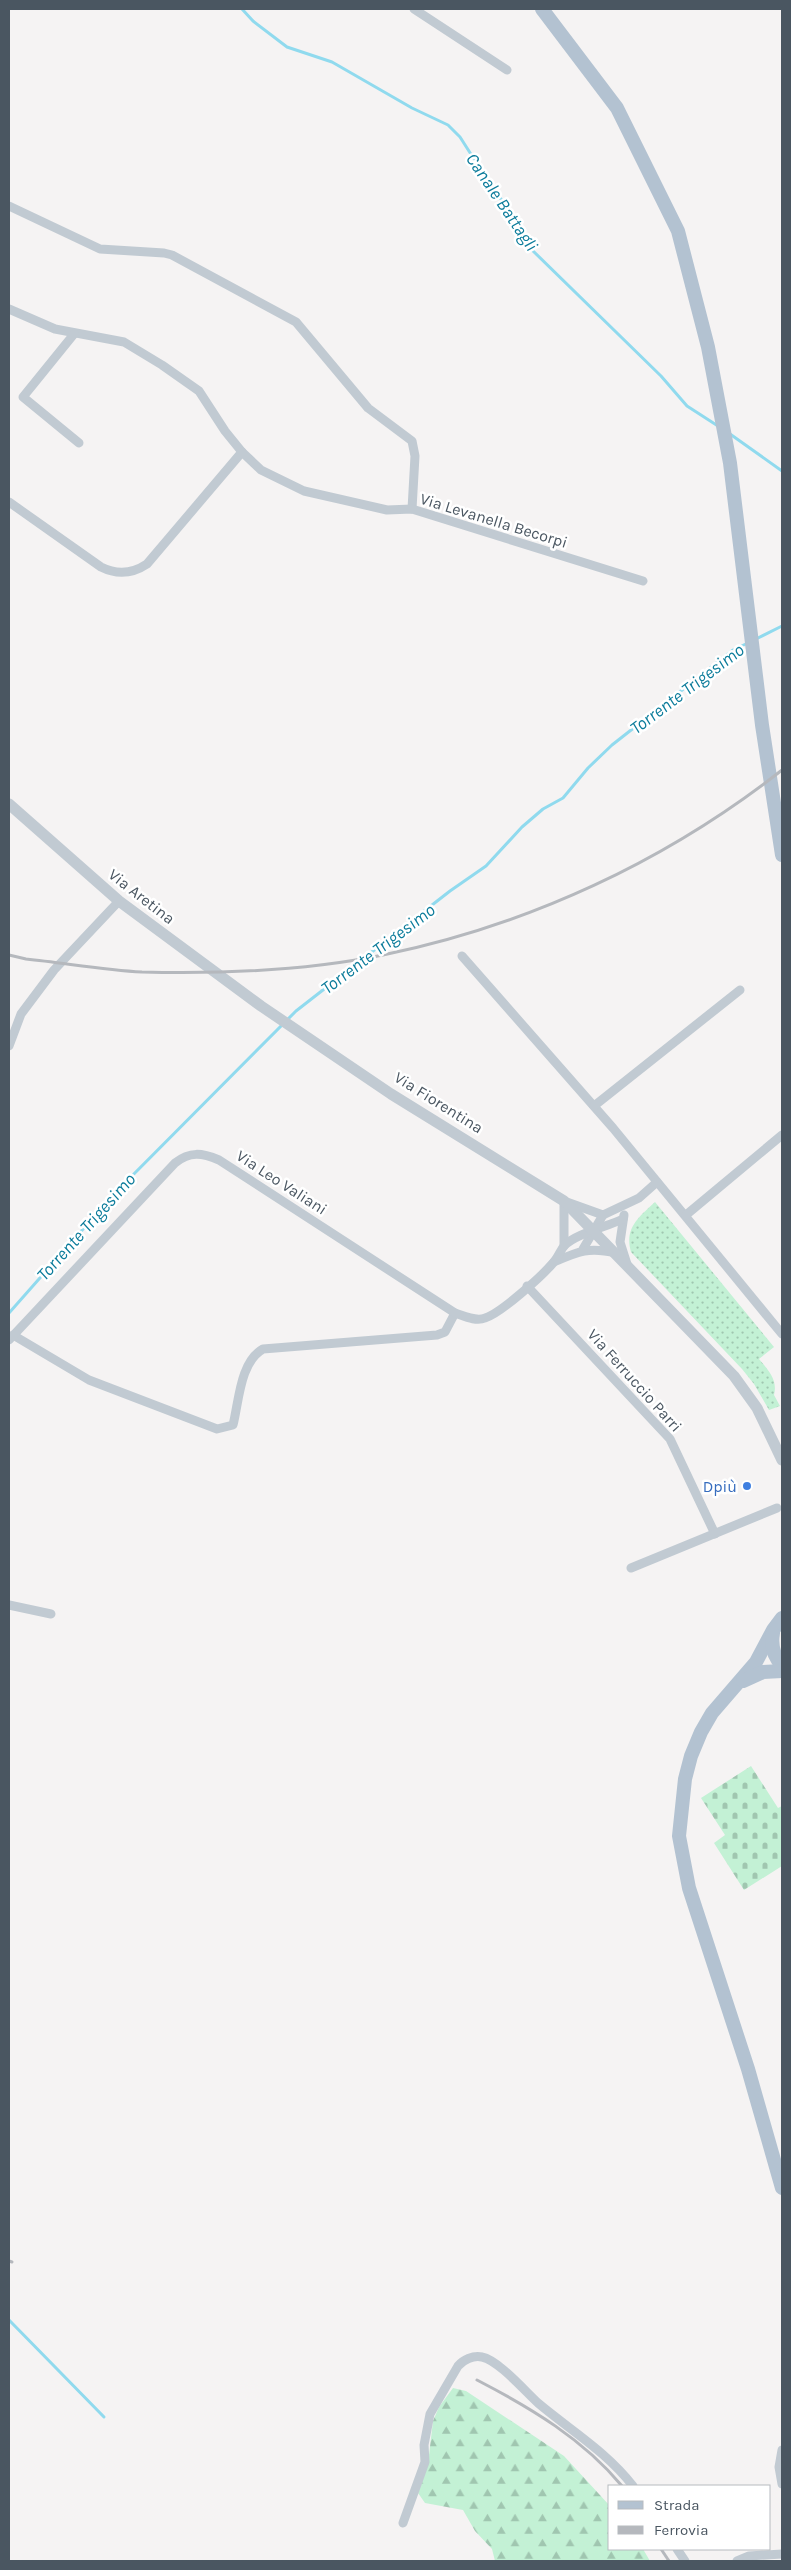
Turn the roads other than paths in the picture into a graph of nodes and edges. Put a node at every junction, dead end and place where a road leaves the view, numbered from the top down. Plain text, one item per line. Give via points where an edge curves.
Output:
1 (414, 9) edge
2 (542, 9) edge
3 (506, 70) dead end
4 (9, 206) edge
5 (9, 309) edge
6 (74, 334) junction
7 (79, 443) dead end
8 (242, 452) junction
9 (9, 502) edge
10 (412, 509) junction
11 (643, 581) dead end
12 (9, 804) edge
13 (782, 856) edge
14 (119, 901) junction
15 (462, 956) dead end
16 (740, 990) dead end
17 (261, 1006) joint
18 (9, 1046) edge
19 (594, 1106) junction
20 (782, 1135) edge
21 (657, 1182) junction
22 (564, 1201) junction
23 (627, 1205) junction
24 (686, 1214) junction
25 (603, 1215) junction
26 (623, 1219) junction
27 (595, 1232) junction
28 (564, 1246) junction
29 (583, 1249) junction
30 (617, 1254) junction
31 (554, 1262) junction
32 (627, 1264) junction
33 (528, 1286) junction
34 (455, 1313) junction
35 (782, 1334) edge
36 (11, 1338) edge
37 (782, 1460) edge
38 (777, 1508) dead end
39 (716, 1534) junction
40 (631, 1568) dead end
41 (9, 1605) edge
42 (51, 1614) dead end
43 (782, 1618) edge
44 (773, 1630) junction
45 (782, 1665) edge
46 (782, 1671) edge
47 (740, 1683) junction
48 (782, 2188) edge
49 (782, 2450) edge
50 (782, 2484) edge
51 (632, 2485) edge
52 (403, 2522) dead end
53 (679, 2550) edge
54 (782, 2554) edge
55 (685, 2561) edge
56 (738, 2561) edge

1 - 3 street
2 - 13 main road via 617,108 678,231 708,347 730,463 758,696
4 - 10 street via 100,249 172,255 296,322 368,408 412,441 415,456
5 - 6 street, Via Levanella Becorpi
6 - 7 street via 24,397
6 - 8 street, Via Levanella Becorpi via 124,342 162,365 199,391
8 - 9 street via 147,564 138,570 113,573
8 - 10 street, Via Levanella Becorpi via 261,470 304,491 386,510
10 - 11 street, Via Levanella Becorpi
12 - 14 street, Via Aretina
14 - 17 street, Via Aretina
14 - 18 street via 54,970 21,1014
15 - 19 street
16 - 19 street
17 - 22 street, Via Fiorentina via 391,1094
19 - 21 street
20 - 24 street
21 - 23 street
21 - 24 street
22 - 25 street
22 - 27 street, Via Fiorentina
22 - 28 street, Via Leo Valiani
23 - 25 street
23 - 26 street
24 - 35 street
25 - 27 street
26 - 27 street, Via Leo Valiani
26 - 32 street via 620,1242
27 - 28 street, Via Leo Valiani via 579,1235
27 - 29 street
27 - 30 street, Via Fiorentina
28 - 31 street, Via Leo Valiani
29 - 30 street
29 - 31 street
30 - 32 street, Via Fiorentina
31 - 33 street, Via Leo Valiani
32 - 37 street, Via Fiorentina via 734,1376 757,1408
33 - 34 street, Via Leo Valiani via 484,1319
33 - 39 street, Via Ferruccio Parri via 670,1439
34 - 36 street via 445,1332 436,1335 263,1349 254,1354 248,1366 233,1425 217,1429 89,1380
34 - 36 street, Via Leo Valiani via 219,1160 198,1153 183,1156 175,1162
38 - 39 street
39 - 40 street
41 - 42 street
43 - 44 main road
44 - 45 main road via 771,1644
44 - 47 main road
46 - 47 main road via 763,1672
47 - 48 main road via 712,1713 691,1756 685,1779 679,1836 689,1888 748,2069
49 - 50 street via 779,2466
51 - 52 street via 621,2470 498,2366 486,2358 475,2357 458,2366 430,2414 424,2445 425,2462
53 - 55 street
54 - 56 street via 749,2556

